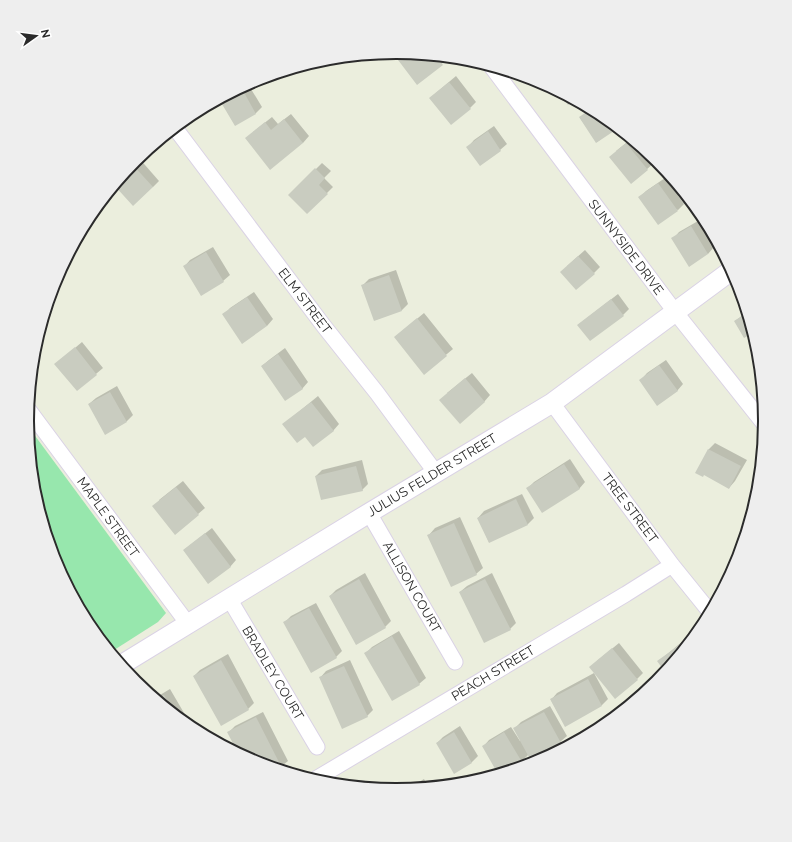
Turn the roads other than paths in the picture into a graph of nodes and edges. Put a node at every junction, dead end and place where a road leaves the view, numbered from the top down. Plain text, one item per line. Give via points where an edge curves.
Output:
1 (496, 73) edge
2 (178, 132) edge
3 (727, 274) edge
4 (676, 313) junction
5 (552, 403) junction
6 (758, 416) edge
7 (34, 417) edge
8 (436, 473) junction
9 (369, 513) junction
10 (672, 565) junction
11 (230, 600) junction
12 (706, 608) edge
13 (188, 624) junction
14 (126, 662) edge
15 (456, 662) dead end
16 (317, 747) dead end
17 (322, 775) edge

1 - 4 street, SUNNYSIDE DRIVE
2 - 8 street, ELM STREET
3 - 4 street, JULIUS FELDER STREET
4 - 5 street, JULIUS FELDER STREET
4 - 6 street, SUNNYSIDE DRIVE
5 - 8 street, JULIUS FELDER STREET
5 - 10 street, TREE STREET
7 - 13 street, MAPLE STREET
8 - 9 street, JULIUS FELDER STREET
9 - 11 street, JULIUS FELDER STREET
9 - 15 street, ALLISON COURT
10 - 12 street, TREE STREET
10 - 17 street, PEACH STREET
11 - 13 street, JULIUS FELDER STREET
11 - 16 street, BRADLEY COURT
13 - 14 street, JULIUS FELDER STREET

